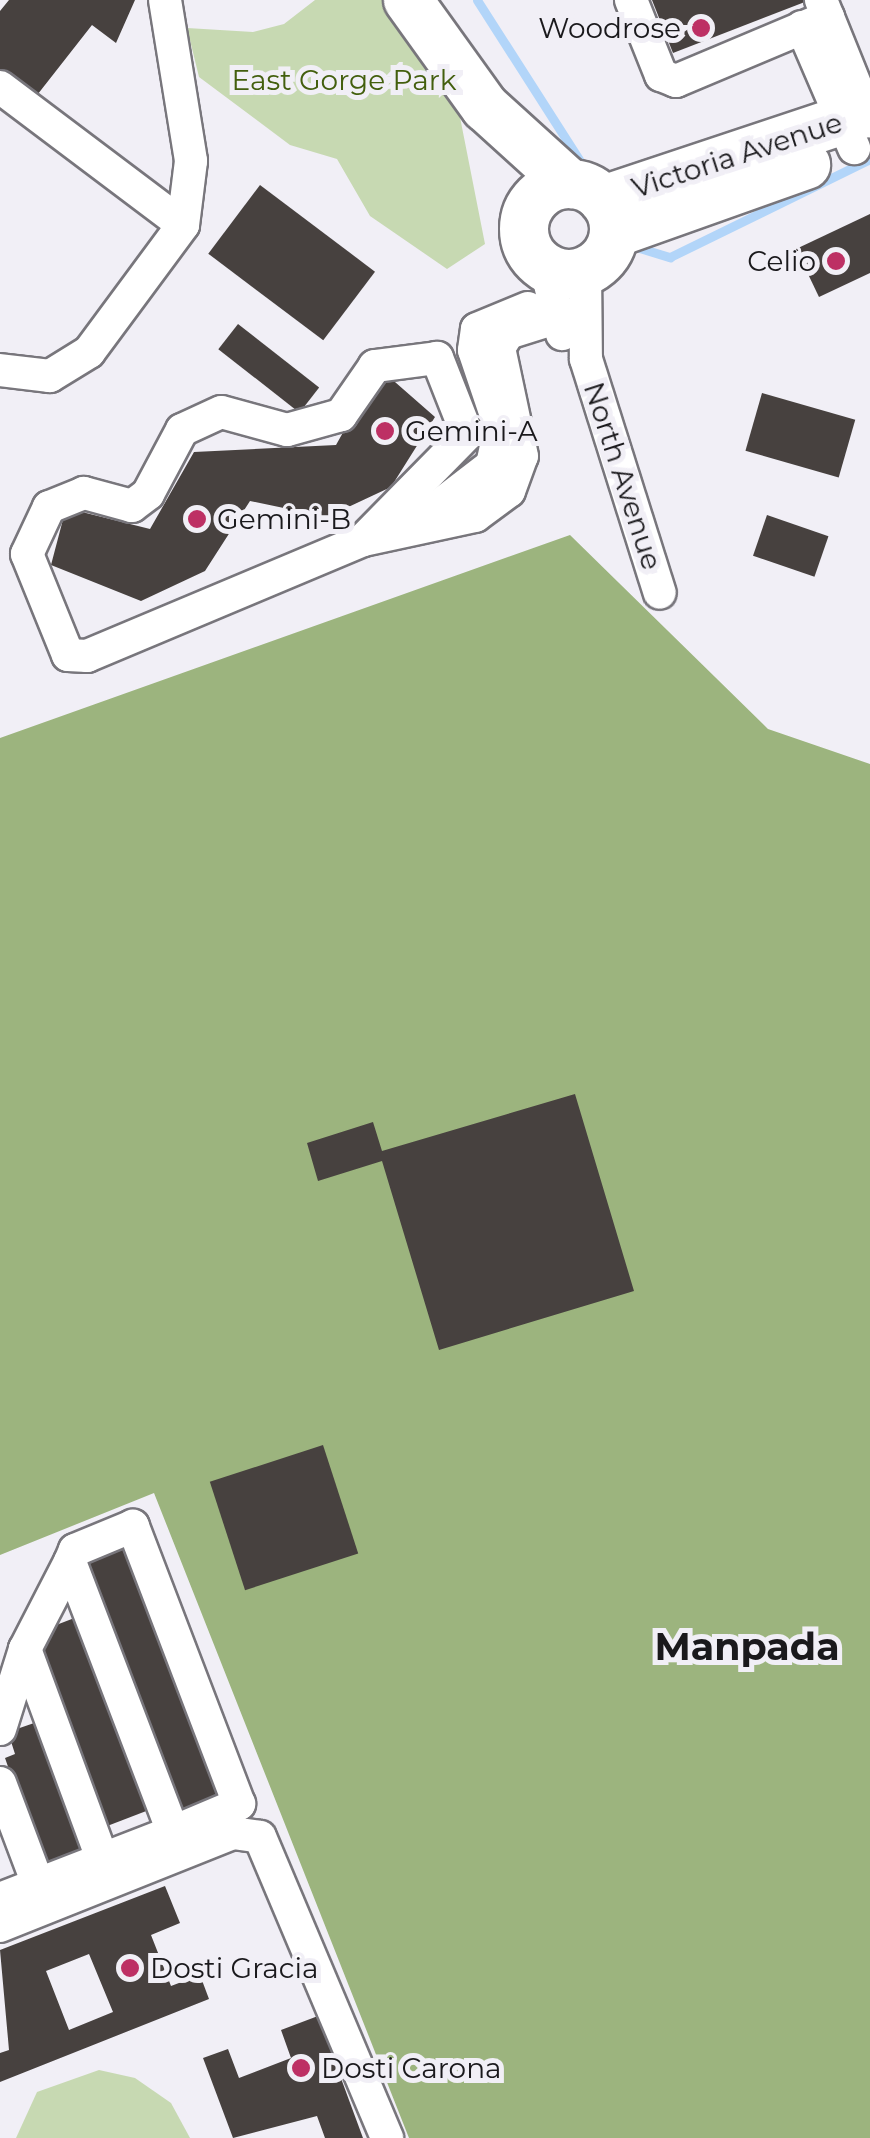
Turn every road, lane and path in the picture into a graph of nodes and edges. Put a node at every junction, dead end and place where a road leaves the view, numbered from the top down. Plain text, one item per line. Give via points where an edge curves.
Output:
1 (165, 0) edge
2 (408, 0) edge
3 (631, 0) edge
4 (817, 15) edge
5 (0, 88) edge
6 (862, 126) edge
7 (580, 206) junction
8 (183, 225) junction
9 (560, 289) junction
10 (586, 359) junction
11 (490, 363) junction
12 (0, 370) edge
13 (363, 540) junction
14 (660, 592) dead end
15 (70, 1562) junction
16 (25, 1649) junction
17 (0, 1729) edge
18 (0, 1783) edge
19 (173, 1832) junction
20 (102, 1858) junction
21 (38, 1884) junction
22 (0, 1899) edge
23 (0, 1926) edge
24 (387, 2138) edge

1 - 8 street via 191,161
2 - 7 street via 485,107
3 - 4 street via 660,75 676,80
4 - 6 street
5 - 8 street
6 - 7 street, Victoria Avenue via 749,168
7 - 9 street
7 - 9 street via 525,240
8 - 12 street via 89,352 50,376
9 - 10 street
9 - 10 street
9 - 11 street via 508,333
9 - 11 street via 466,333
10 - 14 street, North Avenue
11 - 13 street via 500,427 492,465 414,524
13 - 13 street via 467,434 437,358 375,366 340,415 287,430 222,412 182,430 148,494 132,506 84,493 49,507 27,554 68,655 87,656
15 - 16 street
15 - 19 street
15 - 19 street via 75,1550 140,1530 240,1793 239,1804
16 - 17 street
16 - 20 street
18 - 21 street
19 - 20 street
20 - 21 street
21 - 22 street
23 - 24 street via 233,1833 260,1838

